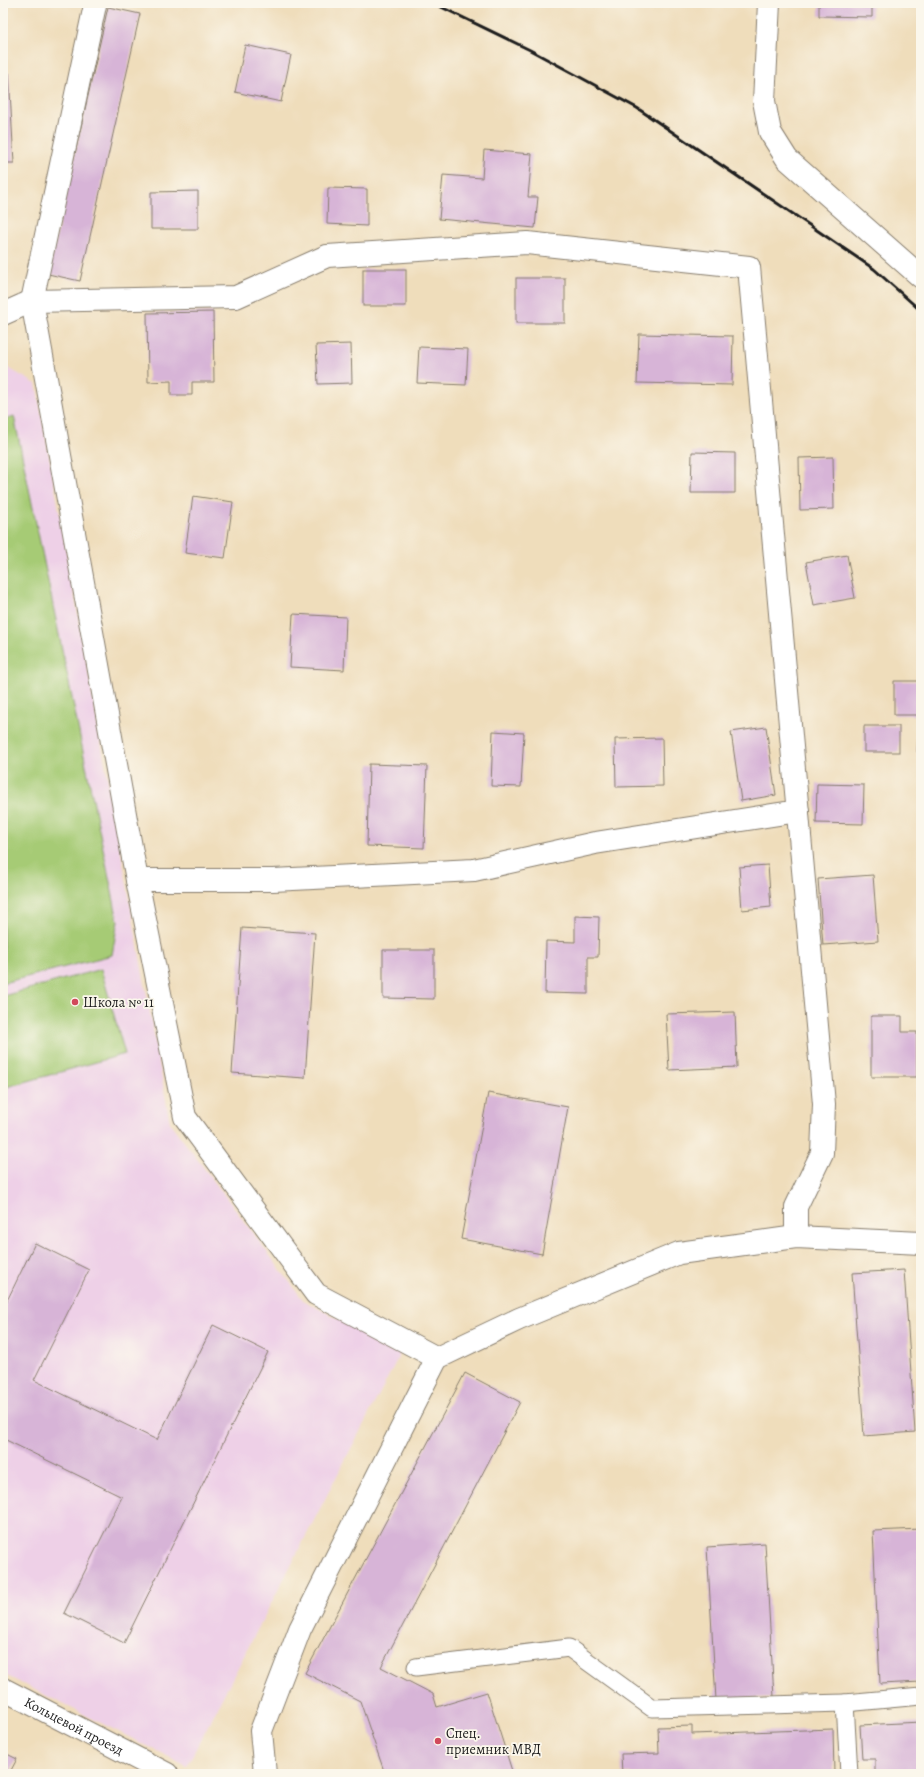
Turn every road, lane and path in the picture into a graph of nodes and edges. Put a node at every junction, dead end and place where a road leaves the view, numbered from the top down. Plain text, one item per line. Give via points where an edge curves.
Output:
1 (769, 3) edge
2 (95, 5) dead end
3 (921, 277) edge
4 (32, 301) junction
5 (3, 314) edge
6 (798, 811) junction
7 (137, 880) junction
8 (796, 1236) junction
9 (921, 1243) edge
10 (437, 1358) junction
11 (416, 1667) dead end
12 (3, 1689) edge
13 (921, 1696) edge
14 (845, 1703) junction
15 (166, 1774) edge
16 (265, 1774) edge
17 (849, 1774) edge

1 - 3 street via 764,101 770,132 787,159
2 - 4 street
4 - 5 street
4 - 6 street via 236,297 327,256 527,243 749,267
4 - 7 street
6 - 7 street via 596,843 474,870 273,880
6 - 8 street via 824,1104 822,1153 796,1207
7 - 10 street via 185,1117 316,1294
8 - 9 street
8 - 10 street via 679,1253 519,1320
10 - 16 street via 300,1630 261,1731
11 - 14 lane via 569,1648 652,1708
12 - 15 street, Кольцевой проезд
13 - 14 lane
14 - 17 lane

